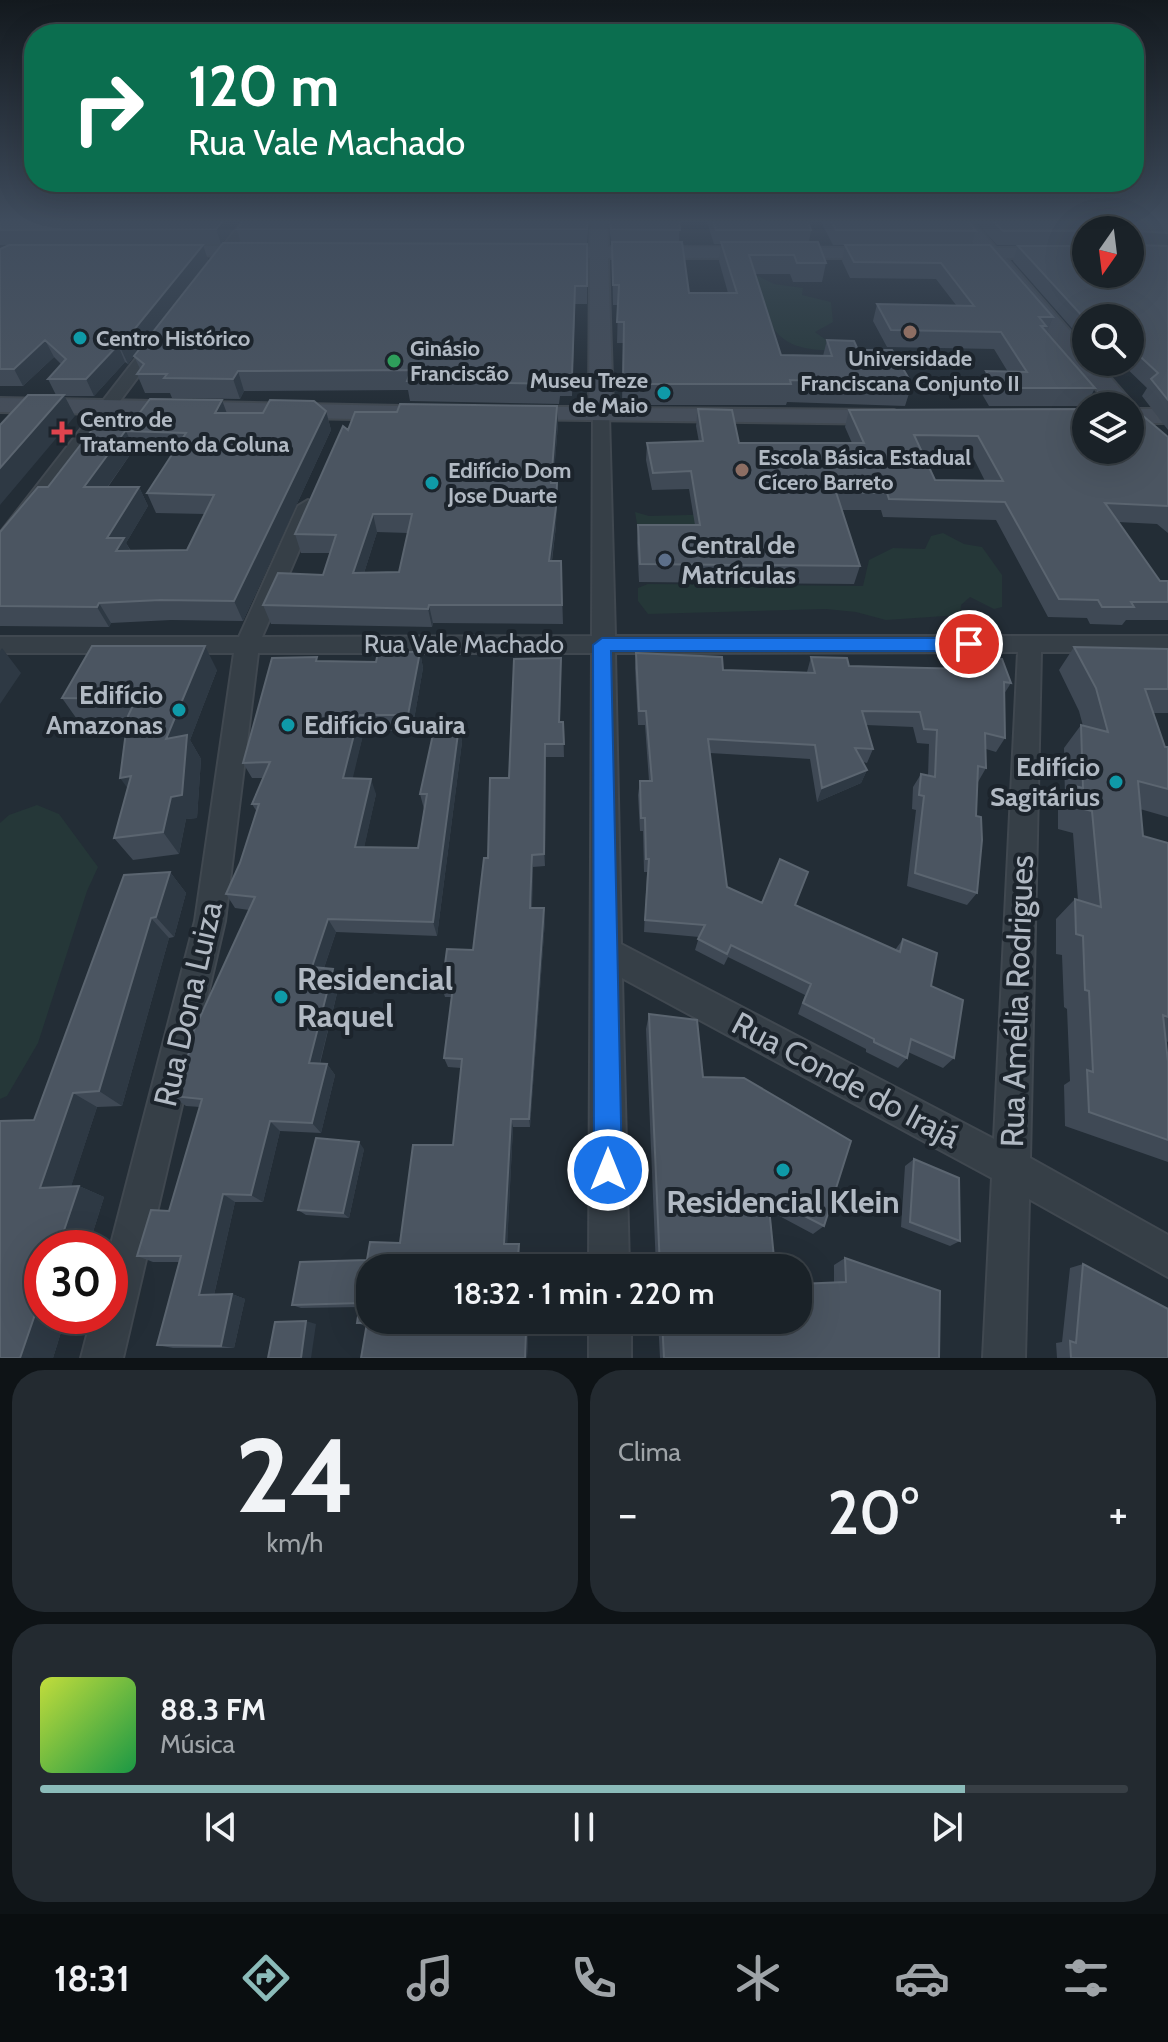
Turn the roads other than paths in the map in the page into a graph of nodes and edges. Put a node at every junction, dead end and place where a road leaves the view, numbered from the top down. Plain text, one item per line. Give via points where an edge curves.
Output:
1 (600, 282) edge
2 (1018, 282) edge
3 (169, 325) edge
4 (1110, 392) edge
5 (0, 405) edge
6 (105, 409) junction
7 (350, 412) junction
8 (428, 413) edge
9 (490, 414) edge
10 (601, 415) junction
11 (923, 417) edge
12 (1144, 420) edge
13 (1164, 428) edge
14 (340, 435) edge
15 (316, 488) edge
16 (0, 547) edge
17 (1030, 644) junction
18 (1168, 644) edge
19 (0, 645) edge
20 (247, 645) junction
21 (602, 645) junction
22 (606, 952) junction
23 (1011, 1168) junction
24 (609, 1254) edge
25 (1168, 1257) edge
26 (610, 1334) edge
27 (102, 1358) edge
28 (610, 1358) edge
29 (1004, 1358) edge

1 - 10 street
2 - 4 street
3 - 6 street
5 - 6 street
6 - 7 street
6 - 16 street
7 - 8 street
7 - 14 street
9 - 10 street
10 - 11 street
10 - 21 street
12 - 13 street
15 - 20 street, Rua Dona Luiza
17 - 18 street, Rua Vale Machado
17 - 21 street, Rua Vale Machado
17 - 23 street, Rua Amélia Rodrigues
19 - 20 street, Rua Vale Machado
20 - 21 street, Rua Vale Machado
20 - 27 street, Rua Dona Luiza via 210,921
21 - 22 street
22 - 23 street, Rua Conde do Irajá
22 - 24 street
23 - 25 street, Rua Conde do Irajá
23 - 29 street, Rua Amélia Rodrigues
26 - 28 street

